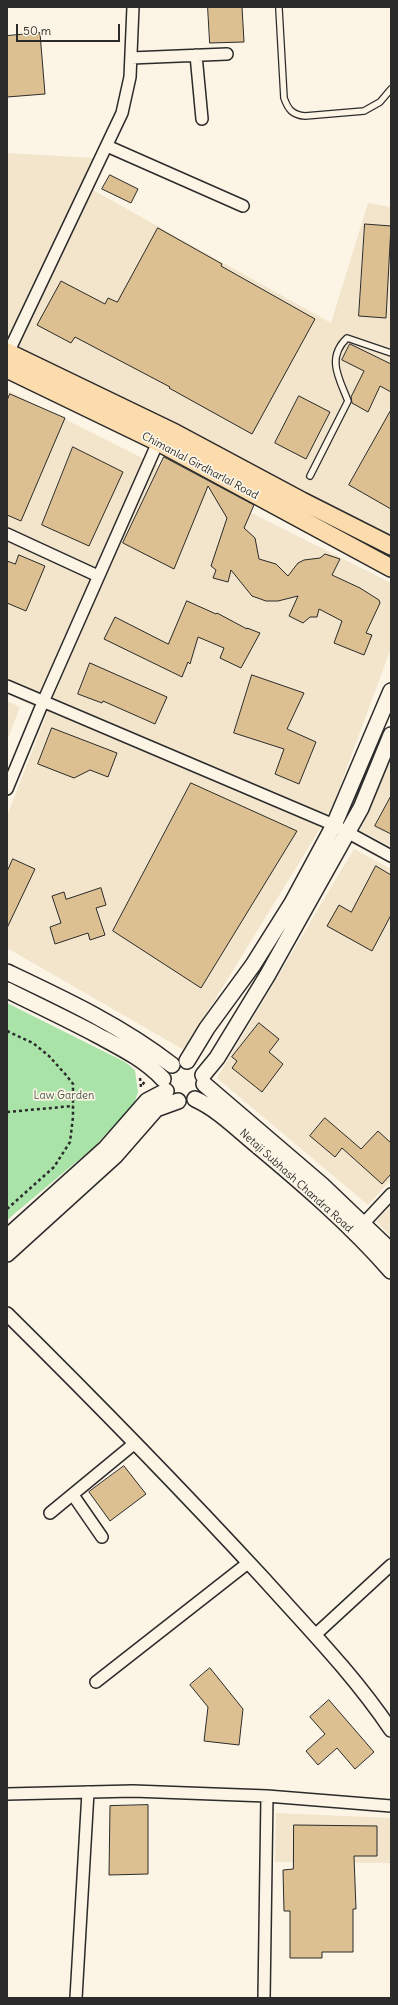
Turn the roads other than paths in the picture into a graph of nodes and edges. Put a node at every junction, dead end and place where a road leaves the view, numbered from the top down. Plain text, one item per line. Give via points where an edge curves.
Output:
1 (133, 7) edge
2 (279, 9) dead end
3 (227, 54) dead end
4 (196, 55) junction
5 (131, 58) junction
6 (391, 89) edge
7 (202, 119) dead end
8 (107, 146) junction
9 (243, 206) dead end
10 (391, 353) edge
11 (7, 358) edge
12 (158, 442) junction
13 (310, 476) dead end
14 (7, 534) edge
15 (391, 546) edge
16 (391, 568) edge
17 (98, 576) junction
18 (7, 686) edge
19 (391, 691) edge
20 (43, 702) junction
21 (391, 735) edge
22 (7, 789) edge
23 (334, 825) junction
24 (347, 833) junction
25 (391, 856) edge
26 (7, 972) edge
27 (7, 990) edge
28 (188, 1061) junction
29 (172, 1065) junction
30 (203, 1080) junction
31 (164, 1085) junction
32 (195, 1099) junction
33 (178, 1101) junction
34 (391, 1194) edge
35 (363, 1224) junction
36 (7, 1237) edge
37 (391, 1251) edge
38 (7, 1254) edge
39 (391, 1271) edge
40 (7, 1314) edge
41 (135, 1443) junction
42 (73, 1495) junction
43 (50, 1513) dead end
44 (102, 1537) dead end
45 (248, 1563) junction
46 (391, 1565) edge
47 (314, 1635) junction
48 (96, 1682) dead end
49 (391, 1730) edge
50 (88, 1792) junction
51 (7, 1794) edge
52 (267, 1796) junction
53 (391, 1806) edge
54 (76, 1998) edge
55 (264, 1998) edge

1 - 5 street
2 - 6 lane via 284,98 288,109 296,115 364,111 380,102
3 - 4 street
4 - 5 street
4 - 7 street
5 - 8 street via 130,77 122,113
8 - 9 street
8 - 11 street
10 - 13 lane via 347,338 340,345 334,360 348,401
11 - 12 main road, Chimanlal Girdharlal Road
11 - 15 main road, Chimanlal Girdharlal Road via 175,433
12 - 16 main road, Chimanlal Girdharlal Road
12 - 17 street
14 - 17 street
17 - 20 street
18 - 20 street
19 - 23 main road
20 - 22 street
20 - 23 street
21 - 24 main road via 361,808
23 - 24 street
23 - 28 main road via 288,909 253,965 207,1028
24 - 25 street
24 - 30 main road via 267,976
26 - 29 main road via 60,997 144,1043
27 - 31 main road via 137,1057 153,1068
28 - 29 main road
28 - 30 main road via 197,1066
29 - 31 main road
30 - 32 main road via 202,1090
30 - 35 main road, Netaji Subhash Chandra Road
31 - 33 main road via 173,1099
31 - 36 main road via 106,1148
32 - 33 main road
32 - 39 main road, Netaji Subhash Chandra Road via 209,1105 313,1194
33 - 38 main road via 156,1110 115,1156
34 - 35 street
35 - 37 main road, Netaji Subhash Chandra Road
40 - 41 street
41 - 42 street
41 - 45 street
42 - 43 street
42 - 44 street
45 - 47 street
45 - 48 street
46 - 47 street
47 - 49 street via 369,1697
50 - 51 street
50 - 52 street via 133,1791
50 - 54 street
52 - 53 street
52 - 55 street

